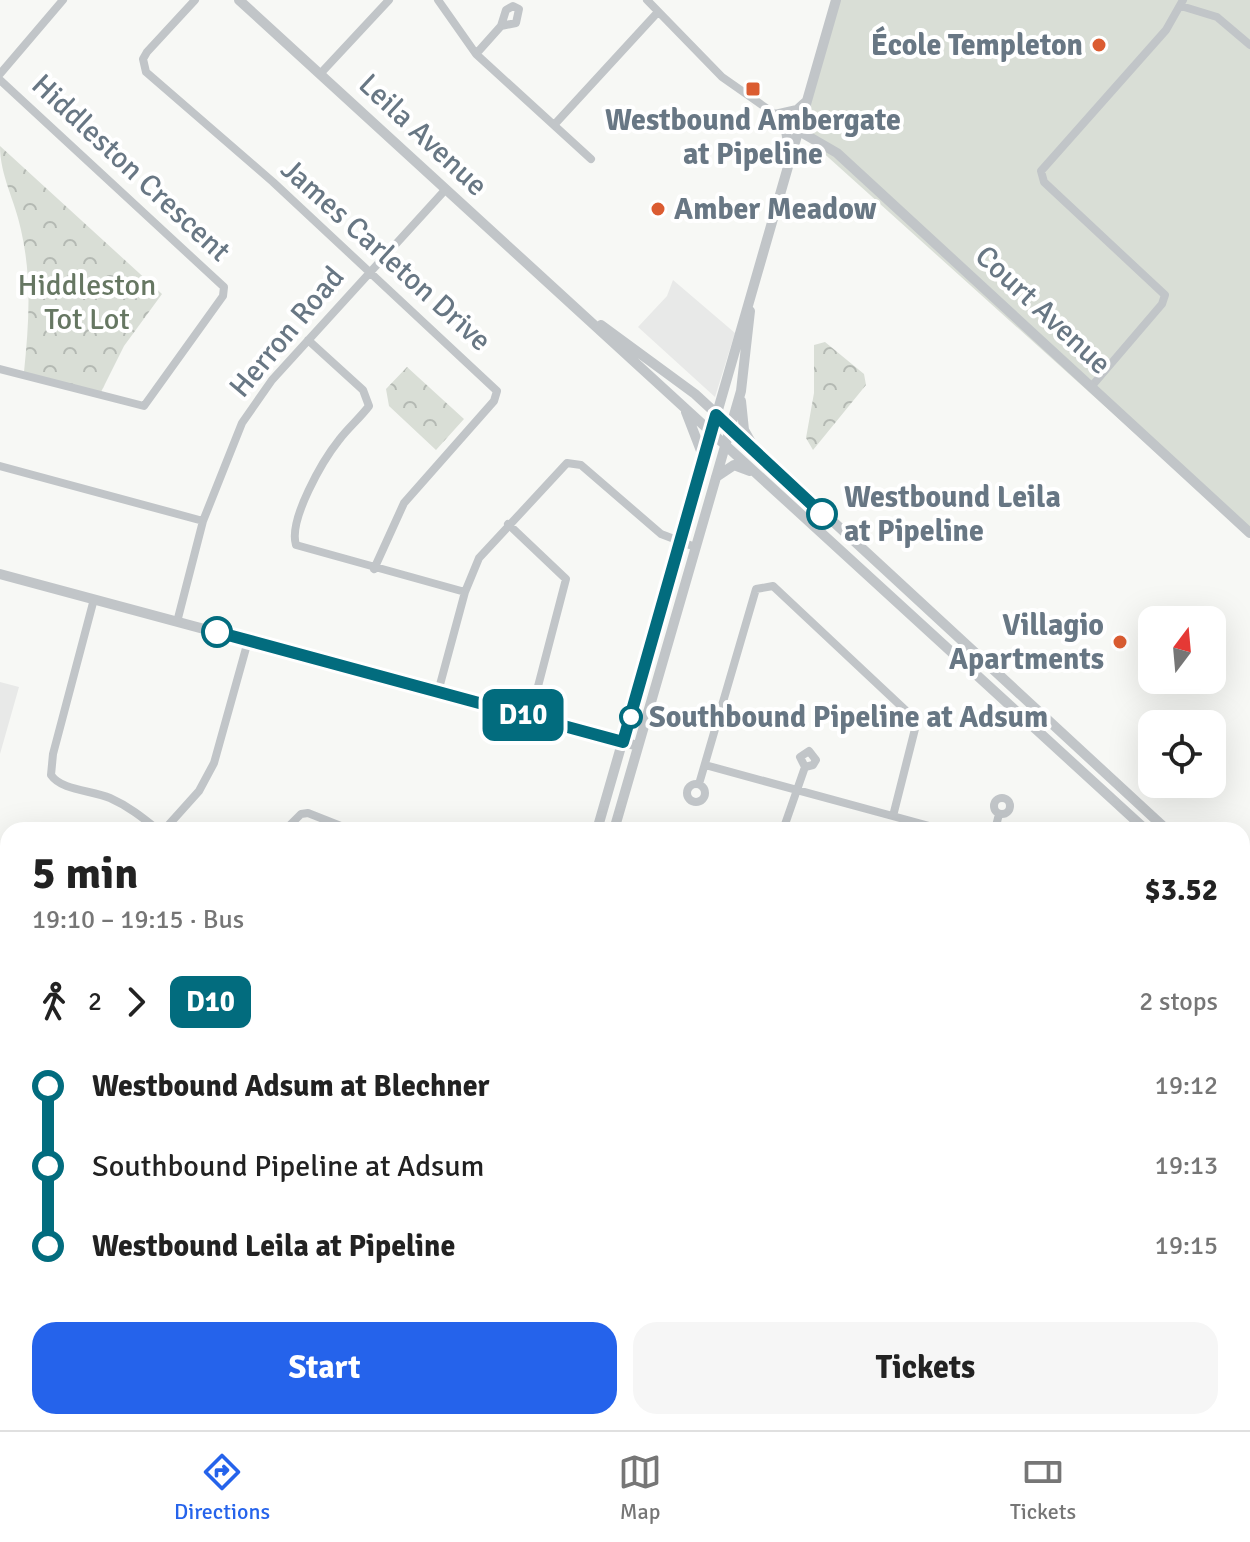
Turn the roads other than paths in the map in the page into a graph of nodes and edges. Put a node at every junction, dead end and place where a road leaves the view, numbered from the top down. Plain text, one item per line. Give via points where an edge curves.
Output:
1 (63, 0) edge
2 (195, 0) edge
3 (239, 0) edge
4 (389, 0) edge
5 (438, 0) edge
6 (647, 0) edge
7 (836, 0) edge
8 (1182, 3) edge
9 (657, 13) junction
10 (501, 26) dead end
11 (1250, 45) edge
12 (476, 54) junction
13 (0, 74) edge
14 (320, 74) junction
15 (0, 80) edge
16 (807, 101) junction
17 (775, 115) junction
18 (554, 125) junction
19 (799, 131) junction
20 (791, 156) junction
21 (591, 159) dead end
22 (446, 189) junction
23 (370, 271) junction
24 (752, 295) junction
25 (573, 306) junction
26 (308, 340) junction
27 (0, 369) edge
28 (1091, 387) junction
29 (741, 391) junction
30 (683, 406) junction
31 (716, 415) junction
32 (728, 428) junction
33 (711, 431) junction
34 (724, 445) junction
35 (757, 454) junction
36 (703, 458) junction
37 (0, 466) edge
38 (756, 473) junction
39 (715, 479) junction
40 (203, 521) junction
41 (508, 524) junction
42 (1250, 533) edge
43 (679, 542) junction
44 (695, 547) junction
45 (374, 569) junction
46 (0, 574) edge
47 (465, 592) junction
48 (94, 599) junction
49 (177, 622) junction
50 (248, 641) junction
51 (438, 692) junction
52 (530, 717) junction
53 (623, 742) junction
54 (638, 746) junction
55 (705, 765) junction
56 (805, 767) dead end
57 (699, 784) dead end
58 (797, 790) junction
59 (999, 814) dead end
60 (893, 816) junction
61 (148, 822) edge
62 (171, 822) edge
63 (293, 822) edge
64 (331, 822) edge
65 (599, 822) edge
66 (616, 822) edge
67 (786, 822) edge
68 (915, 822) edge
69 (997, 822) edge
70 (1137, 822) edge
71 (1158, 822) edge

1 - 13 street
2 - 23 street, James Carleton Drive via 147,52 146,72
3 - 14 street, Leila Avenue
4 - 14 street
5 - 12 street
6 - 9 street
7 - 16 street
8 - 11 street via 1217,17
8 - 28 street via 1166,30 1041,171 1044,182 1165,295
9 - 17 street via 722,77
9 - 18 street
10 - 12 street
12 - 18 street
14 - 22 street, Leila Avenue
15 - 27 street, Hiddleston Crescent via 224,287 223,296 144,406
16 - 17 street via 797,110
16 - 19 street
17 - 19 street
17 - 20 street via 786,131
18 - 21 street
19 - 20 street
19 - 28 street, Court Avenue via 837,153
20 - 24 street
22 - 23 street, Herron Road
22 - 25 street, Leila Avenue
23 - 26 street, Herron Road
23 - 45 street, James Carleton Drive via 497,391 494,401 404,503
24 - 29 street
24 - 31 street
25 - 30 street, Leila Avenue
25 - 31 street, Leila Avenue via 675,377
26 - 40 street, Herron Road via 242,423
26 - 45 street via 363,390 369,406 338,441 311,486 294,538 299,548
28 - 42 street, Court Avenue
29 - 32 street
29 - 35 street via 743,428
30 - 33 street, Leila Avenue
30 - 36 street
31 - 32 street, Leila Avenue
31 - 33 street
32 - 34 street
32 - 35 street, Leila Avenue
33 - 34 street, Leila Avenue
33 - 36 street
34 - 38 street, Leila Avenue
34 - 39 street
35 - 71 street, Leila Avenue
36 - 43 street
37 - 40 street
38 - 39 street via 734,465
38 - 70 street, Leila Avenue
39 - 44 street
40 - 49 street, Herron Road
41 - 43 street via 559,469 576,462 639,516
41 - 47 street via 479,558
41 - 52 street via 566,579
43 - 44 street
43 - 53 street
44 - 54 street
45 - 47 street
46 - 48 street
47 - 51 street
48 - 49 street
48 - 61 street via 51,775 131,808
49 - 50 street
50 - 51 street
50 - 62 street via 214,763 199,791
51 - 52 street
52 - 53 street
53 - 54 street
53 - 65 street
54 - 66 street
55 - 57 street
55 - 58 street
55 - 60 street via 756,589 773,586 917,721
56 - 58 street
58 - 60 street
58 - 67 street
59 - 69 street
60 - 68 street
63 - 64 street via 308,813

